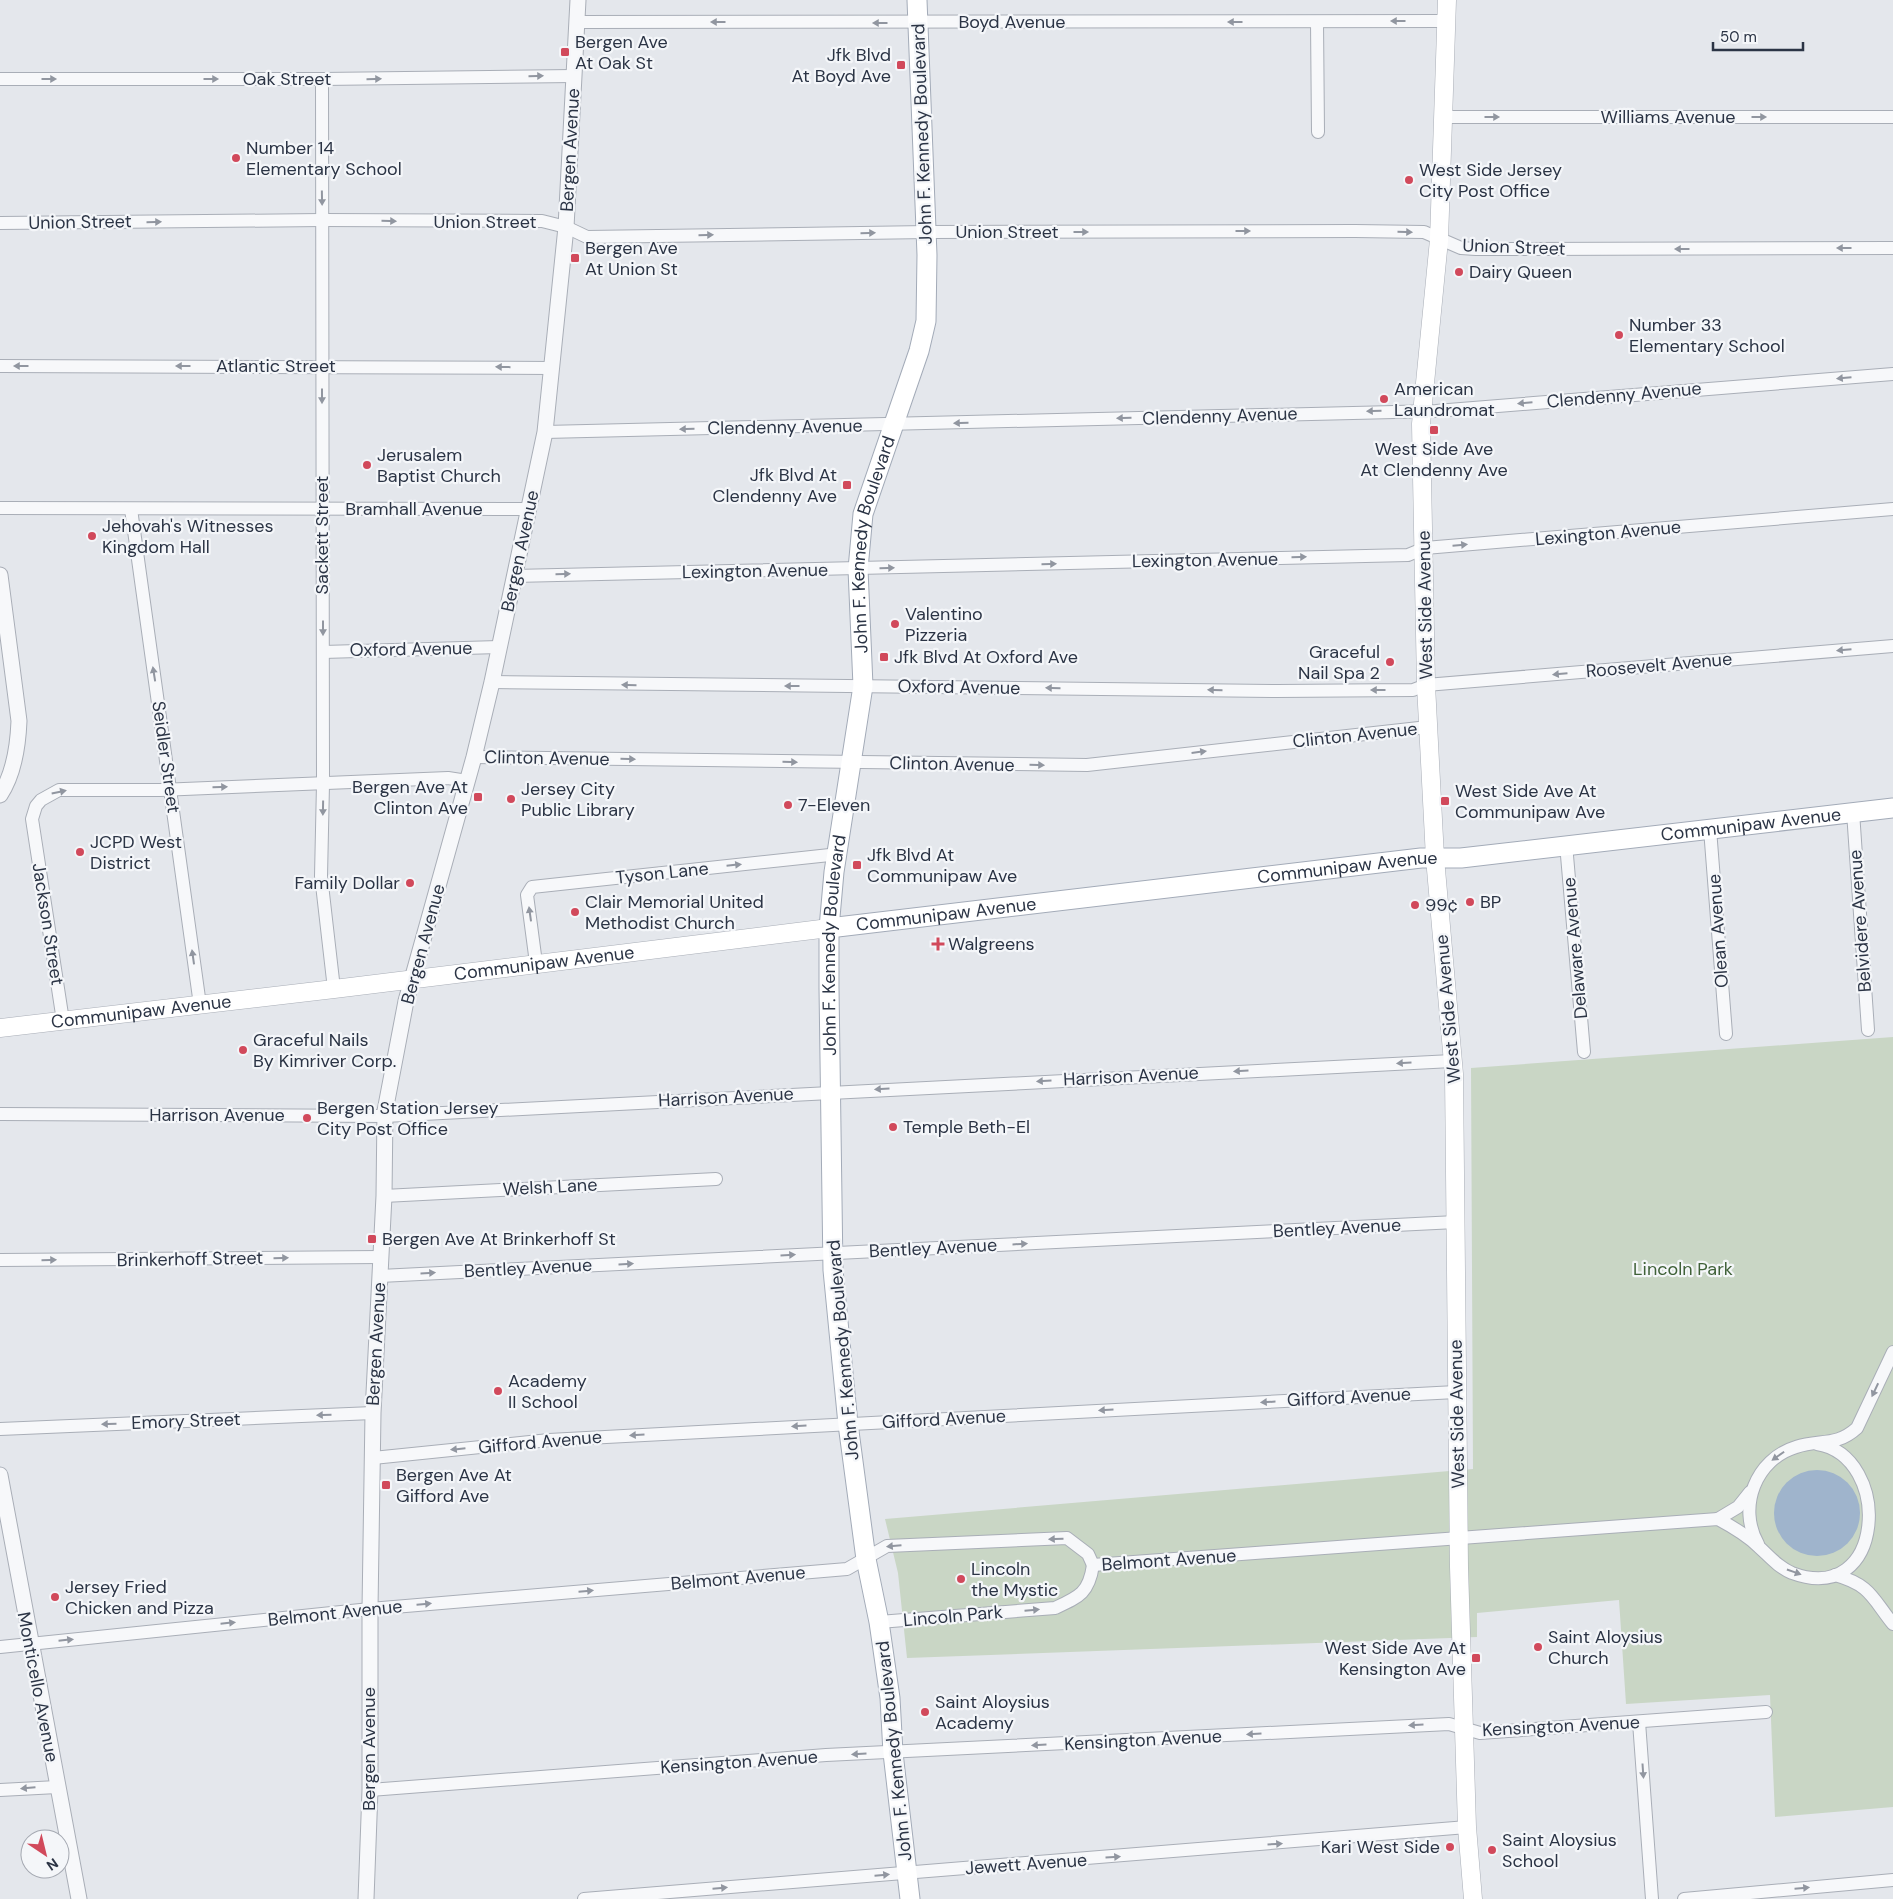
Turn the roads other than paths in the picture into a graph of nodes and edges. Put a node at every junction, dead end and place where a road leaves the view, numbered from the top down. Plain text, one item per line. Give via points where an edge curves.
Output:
1 (578, 0) edge
2 (917, 0) edge
3 (1447, 0) edge
4 (1446, 21) junction
5 (577, 22) junction
6 (1317, 22) junction
7 (918, 23) junction
8 (574, 76) junction
9 (0, 78) edge
10 (322, 80) junction
11 (1443, 117) junction
12 (1893, 117) edge
13 (1318, 132) dead end
14 (322, 220) junction
15 (0, 223) edge
16 (566, 227) junction
17 (927, 232) junction
18 (1440, 240) junction
19 (1893, 248) edge
20 (322, 365) junction
21 (0, 366) edge
22 (552, 368) junction
23 (1893, 374) edge
24 (1422, 410) junction
25 (893, 425) junction
26 (545, 432) junction
27 (0, 508) edge
28 (322, 508) junction
29 (131, 509) junction
30 (1893, 509) edge
31 (528, 510) junction
32 (1425, 548) junction
33 (858, 569) junction
34 (0, 575) edge
35 (514, 576) junction
36 (1893, 646) edge
37 (499, 647) junction
38 (323, 652) junction
39 (492, 682) junction
40 (1426, 685) junction
41 (863, 686) junction
42 (1428, 727) junction
43 (474, 757) junction
44 (852, 763) junction
45 (468, 781) junction
46 (323, 784) junction
47 (171, 789) junction
48 (0, 795) edge
49 (1893, 808) edge
50 (1853, 812) junction
51 (33, 826) joint
52 (1710, 829) junction
53 (1566, 844) junction
54 (838, 854) junction
55 (1435, 858) junction
56 (829, 928) junction
57 (536, 963) junction
58 (413, 980) junction
59 (334, 989) junction
60 (200, 1005) junction
61 (63, 1021) junction
62 (0, 1028) edge
63 (1868, 1030) dead end
64 (1726, 1034) dead end
65 (1584, 1052) dead end
66 (1452, 1061) junction
67 (831, 1092) junction
68 (0, 1114) edge
69 (385, 1116) junction
70 (716, 1179) dead end
71 (384, 1196) junction
72 (1456, 1222) junction
73 (833, 1254) junction
74 (380, 1257) junction
75 (0, 1260) edge
76 (380, 1276) junction
77 (1893, 1352) edge
78 (1456, 1392) junction
79 (373, 1413) junction
80 (848, 1424) junction
81 (0, 1429) edge
82 (1817, 1444) junction
83 (373, 1458) junction
84 (1872, 1474) dead end
85 (0, 1476) edge
86 (1753, 1488) junction
87 (2, 1502) edge
88 (1718, 1519) junction
89 (1881, 1523) dead end
90 (1460, 1539) junction
91 (1760, 1548) junction
92 (866, 1559) junction
93 (1093, 1565) junction
94 (1835, 1576) junction
95 (370, 1609) junction
96 (879, 1622) junction
97 (1893, 1624) edge
98 (30, 1644) junction
99 (0, 1647) edge
100 (1766, 1712) dead end
101 (1639, 1722) junction
102 (1464, 1728) junction
103 (893, 1753) junction
104 (57, 1787) junction
105 (0, 1790) edge
106 (370, 1790) junction
107 (1467, 1827) junction
108 (908, 1873) junction
109 (1893, 1880) edge
110 (79, 1899) edge
111 (366, 1899) edge
112 (584, 1899) edge
113 (910, 1899) edge
114 (1472, 1899) edge
115 (1652, 1899) edge
116 (1684, 1899) edge

1 - 5 street, Bergen Avenue
2 - 7 main road, John F. Kennedy Boulevard
3 - 4 main road, West Side Avenue
4 -> 6 street, Boyd Avenue
4 - 11 main road, West Side Avenue
7 -> 5 street, Boyd Avenue
5 - 8 street, Bergen Avenue
6 -> 7 street, Boyd Avenue
6 - 13 street
7 - 17 main road, John F. Kennedy Boulevard
10 -> 8 street, Oak Street
8 - 16 street, Bergen Avenue
9 -> 10 street, Oak Street
10 -> 14 street, Sackett Street
11 -> 12 street, Williams Avenue
11 - 18 main road, West Side Avenue
15 -> 14 street, Union Street
14 -> 16 street, Union Street via 542,221
14 - 20 street, Sackett Street
16 -> 17 street, Union Street via 587,237
16 - 22 street, Bergen Avenue
17 -> 18 street, Union Street via 1424,232
17 - 25 main road, John F. Kennedy Boulevard via 926,321
19 -> 18 street, Union Street via 1476,249 1461,248
18 - 24 main road, West Side Avenue
20 -> 21 street, Atlantic Street
22 -> 20 street, Atlantic Street
20 -> 28 street, Sackett Street
22 - 26 street, Bergen Avenue
23 -> 24 street, Clendenny Avenue
24 -> 25 street, Clendenny Avenue
24 - 32 main road, West Side Avenue
25 -> 26 street, Clendenny Avenue
25 - 33 main road, John F. Kennedy Boulevard via 863,514
26 - 31 street, Bergen Avenue
27 - 29 street, Bramhall Avenue
28 - 29 street, Bramhall Avenue
28 - 31 street, Bramhall Avenue
28 -> 38 street, Sackett Street
47 -> 29 street, Seidler Street
32 -> 30 street, Lexington Avenue
31 - 35 street, Bergen Avenue
33 -> 32 street, Lexington Avenue via 1408,555
32 - 40 main road, West Side Avenue
35 -> 33 street, Lexington Avenue
33 - 41 main road, John F. Kennedy Boulevard
34 - 48 street via 19,721 12,768
35 - 37 street, Bergen Avenue
36 -> 40 street, Roosevelt Avenue
37 - 38 street, Oxford Avenue
37 - 39 street, Bergen Avenue
38 - 46 street, Sackett Street
41 -> 39 street, Oxford Avenue
39 - 43 street, Bergen Avenue
40 -> 41 street, Oxford Avenue via 1413,690 1277,691
40 - 42 main road, West Side Avenue
41 - 44 main road, John F. Kennedy Boulevard
44 -> 42 street, Clinton Avenue via 1088,765
42 - 55 main road, West Side Avenue
43 -> 44 street, Clinton Avenue
43 - 45 street, Bergen Avenue
44 - 54 main road, John F. Kennedy Boulevard
45 - 46 street, Clinton Avenue via 448,778
45 - 58 street, Bergen Avenue
47 -> 46 street, Clinton Avenue
46 -> 59 street, Sackett Street via 321,876
51 -> 47 street, Clinton Avenue via 36,806 59,790
60 -> 47 street, Seidler Street
49 - 50 main road, Communipaw Avenue
50 - 52 main road, Communipaw Avenue
50 - 63 street, Belvidere Avenue
51 - 61 street, Jackson Street
52 - 53 main road, Communipaw Avenue
52 - 64 street, Olean Avenue
53 - 55 main road, Communipaw Avenue via 1461,858
53 - 65 street, Delaware Avenue
54 - 56 main road, John F. Kennedy Boulevard
57 -> 54 street, Tyson Lane via 527,895 532,887
55 - 56 main road, Communipaw Avenue
55 - 66 main road, West Side Avenue
56 - 57 main road, Communipaw Avenue
56 - 67 main road, John F. Kennedy Boulevard
57 - 58 main road, Communipaw Avenue
58 - 59 main road, Communipaw Avenue
58 - 69 street, Bergen Avenue via 406,1001
59 - 60 main road, Communipaw Avenue
60 - 61 main road, Communipaw Avenue
61 - 62 main road, Communipaw Avenue
66 -> 67 street, Harrison Avenue
66 - 72 main road, West Side Avenue
67 - 69 street, Harrison Avenue
67 - 73 main road, John F. Kennedy Boulevard
68 - 69 street, Harrison Avenue
69 - 71 street, Bergen Avenue
70 - 71 street, Welsh Lane
71 - 74 street, Bergen Avenue
73 -> 72 street, Bentley Avenue
72 - 78 main road, West Side Avenue
76 -> 73 street, Bentley Avenue
73 - 80 main road, John F. Kennedy Boulevard
75 -> 74 street, Brinkerhoff Street
74 - 76 street, Bergen Avenue
76 - 79 street, Bergen Avenue
77 -> 82 street via 1857,1428 1847,1437
78 -> 80 street, Gifford Avenue
78 - 90 main road, West Side Avenue
79 -> 81 street, Emory Street
79 - 83 street, Bergen Avenue
80 -> 83 street, Gifford Avenue via 549,1440
80 - 92 main road, John F. Kennedy Boulevard
82 - 84 street via 1830,1445 1856,1458
82 -> 86 street via 1796,1447 1778,1456 1762,1470
83 - 95 street, Bergen Avenue
85 - 87 street, Monticello Avenue
86 - 88 street via 1738,1507
86 - 91 street via 1749,1519
87 - 98 street, Monticello Avenue
88 - 90 street
88 - 91 street via 1740,1531
89 - 94 street via 1879,1536 1869,1552 1850,1569
90 - 93 street, Belmont Avenue
90 - 102 main road, West Side Avenue
91 -> 94 street via 1775,1563 1792,1573
93 -> 92 street, Belmont Avenue via 1088,1554 1067,1538 887,1546
95 -> 92 street, Belmont Avenue via 847,1569
92 - 96 main road, John F. Kennedy Boulevard
96 -> 93 street, Lincoln Park via 1055,1608 1076,1598 1090,1582
94 - 97 street via 1870,1591
98 -> 95 street, Belmont Avenue
95 - 106 street, Bergen Avenue
96 - 103 main road, John F. Kennedy Boulevard via 890,1698
98 - 99 street, Belmont Avenue
98 - 104 street, Monticello Avenue
100 - 101 street, Kensington Avenue
101 - 102 street, Kensington Avenue via 1480,1733
101 -> 115 street
102 -> 103 street, Kensington Avenue via 1449,1724
102 - 107 main road, West Side Avenue
103 -> 106 street, Kensington Avenue
103 - 108 main road, John F. Kennedy Boulevard
104 -> 105 street
104 - 110 street, Monticello Avenue
106 - 111 street, Bergen Avenue
108 -> 107 street, Jewett Avenue
107 - 114 main road, West Side Avenue
112 -> 108 street, Jewett Avenue
108 - 113 main road, John F. Kennedy Boulevard
116 -> 109 street

